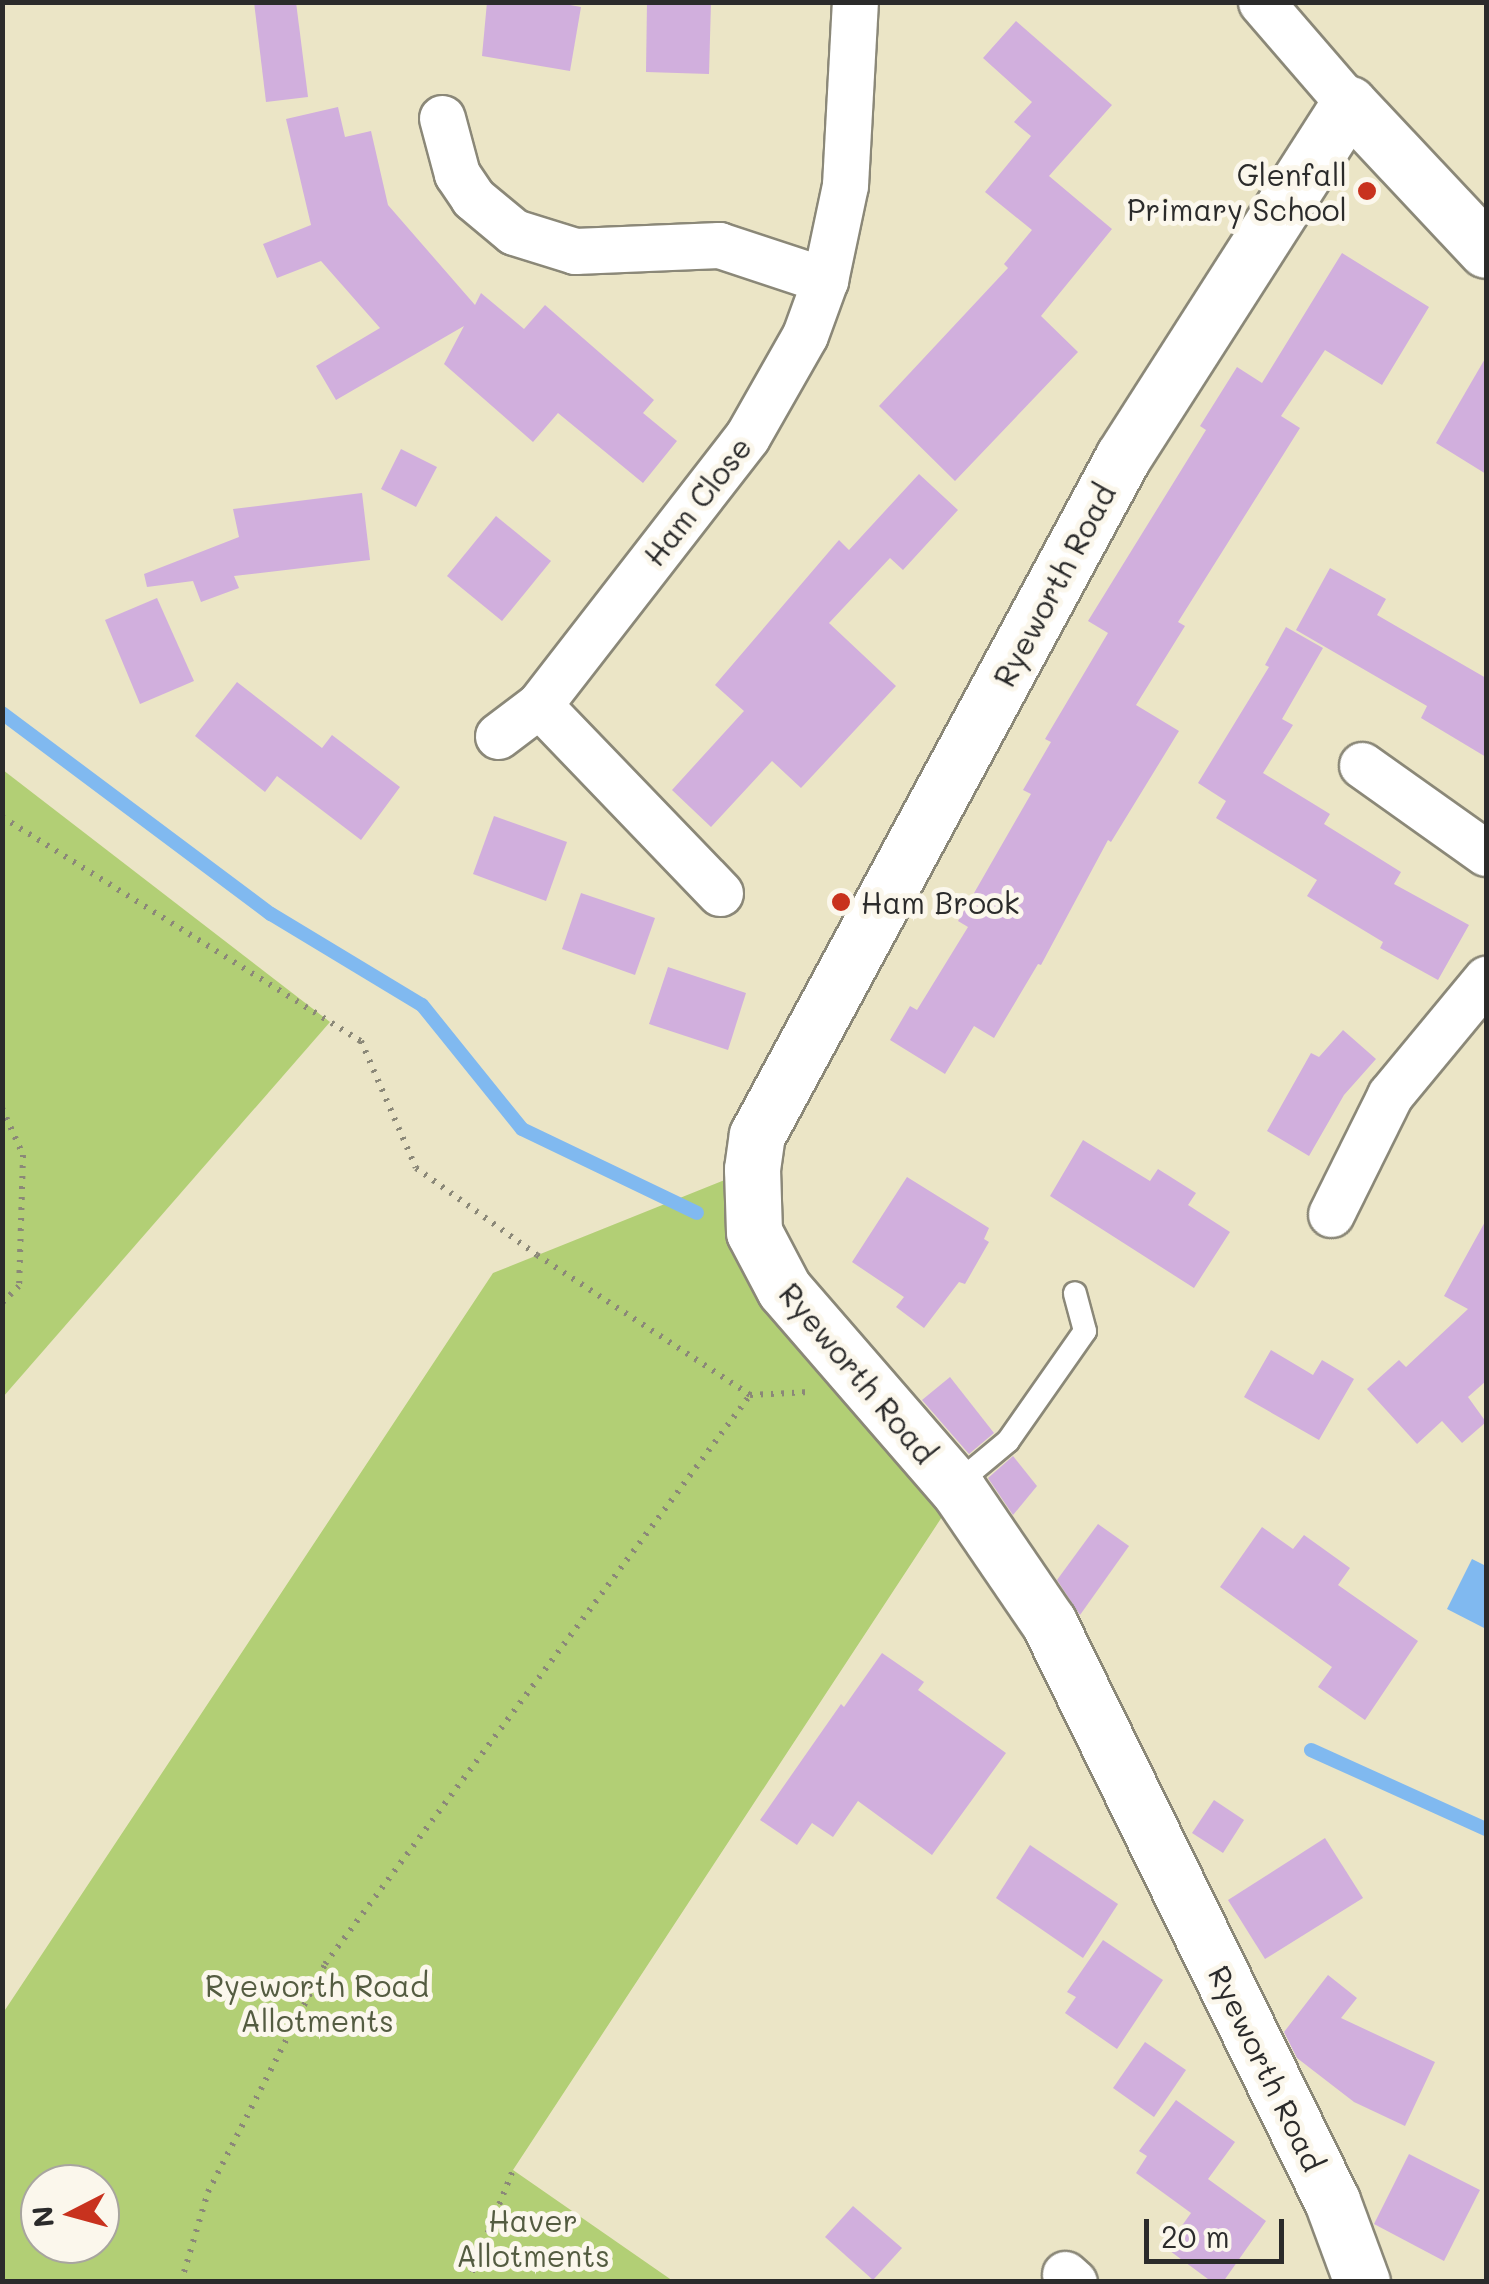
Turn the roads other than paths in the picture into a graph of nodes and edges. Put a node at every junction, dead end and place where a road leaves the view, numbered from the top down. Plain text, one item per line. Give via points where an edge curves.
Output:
1 (855, 2) edge
2 (1261, 2) edge
3 (1349, 104) junction
4 (442, 118) dead end
5 (1486, 250) edge
6 (825, 280) junction
7 (539, 705) junction
8 (498, 736) dead end
9 (1362, 764) dead end
10 (1486, 853) edge
11 (720, 893) dead end
12 (1486, 979) edge
13 (1331, 1214) dead end
14 (1075, 1293) dead end
15 (954, 1486) junction
16 (1362, 2282) edge

1 - 6 street, Ham Close via 846,185
2 - 3 street
3 - 5 street
3 - 15 street, Ryeworth Road via 1123,457 756,1135 754,1232 784,1290
4 - 6 street via 458,174 473,198 514,232 575,251 719,245
6 - 7 street, Ham Close via 796,352 747,437
7 - 8 street, Ham Close
7 - 11 street
9 - 10 street
12 - 13 street via 1390,1096
14 - 15 lane via 1085,1332 1008,1441
15 - 16 street, Ryeworth Road via 1049,1622 1332,2201

